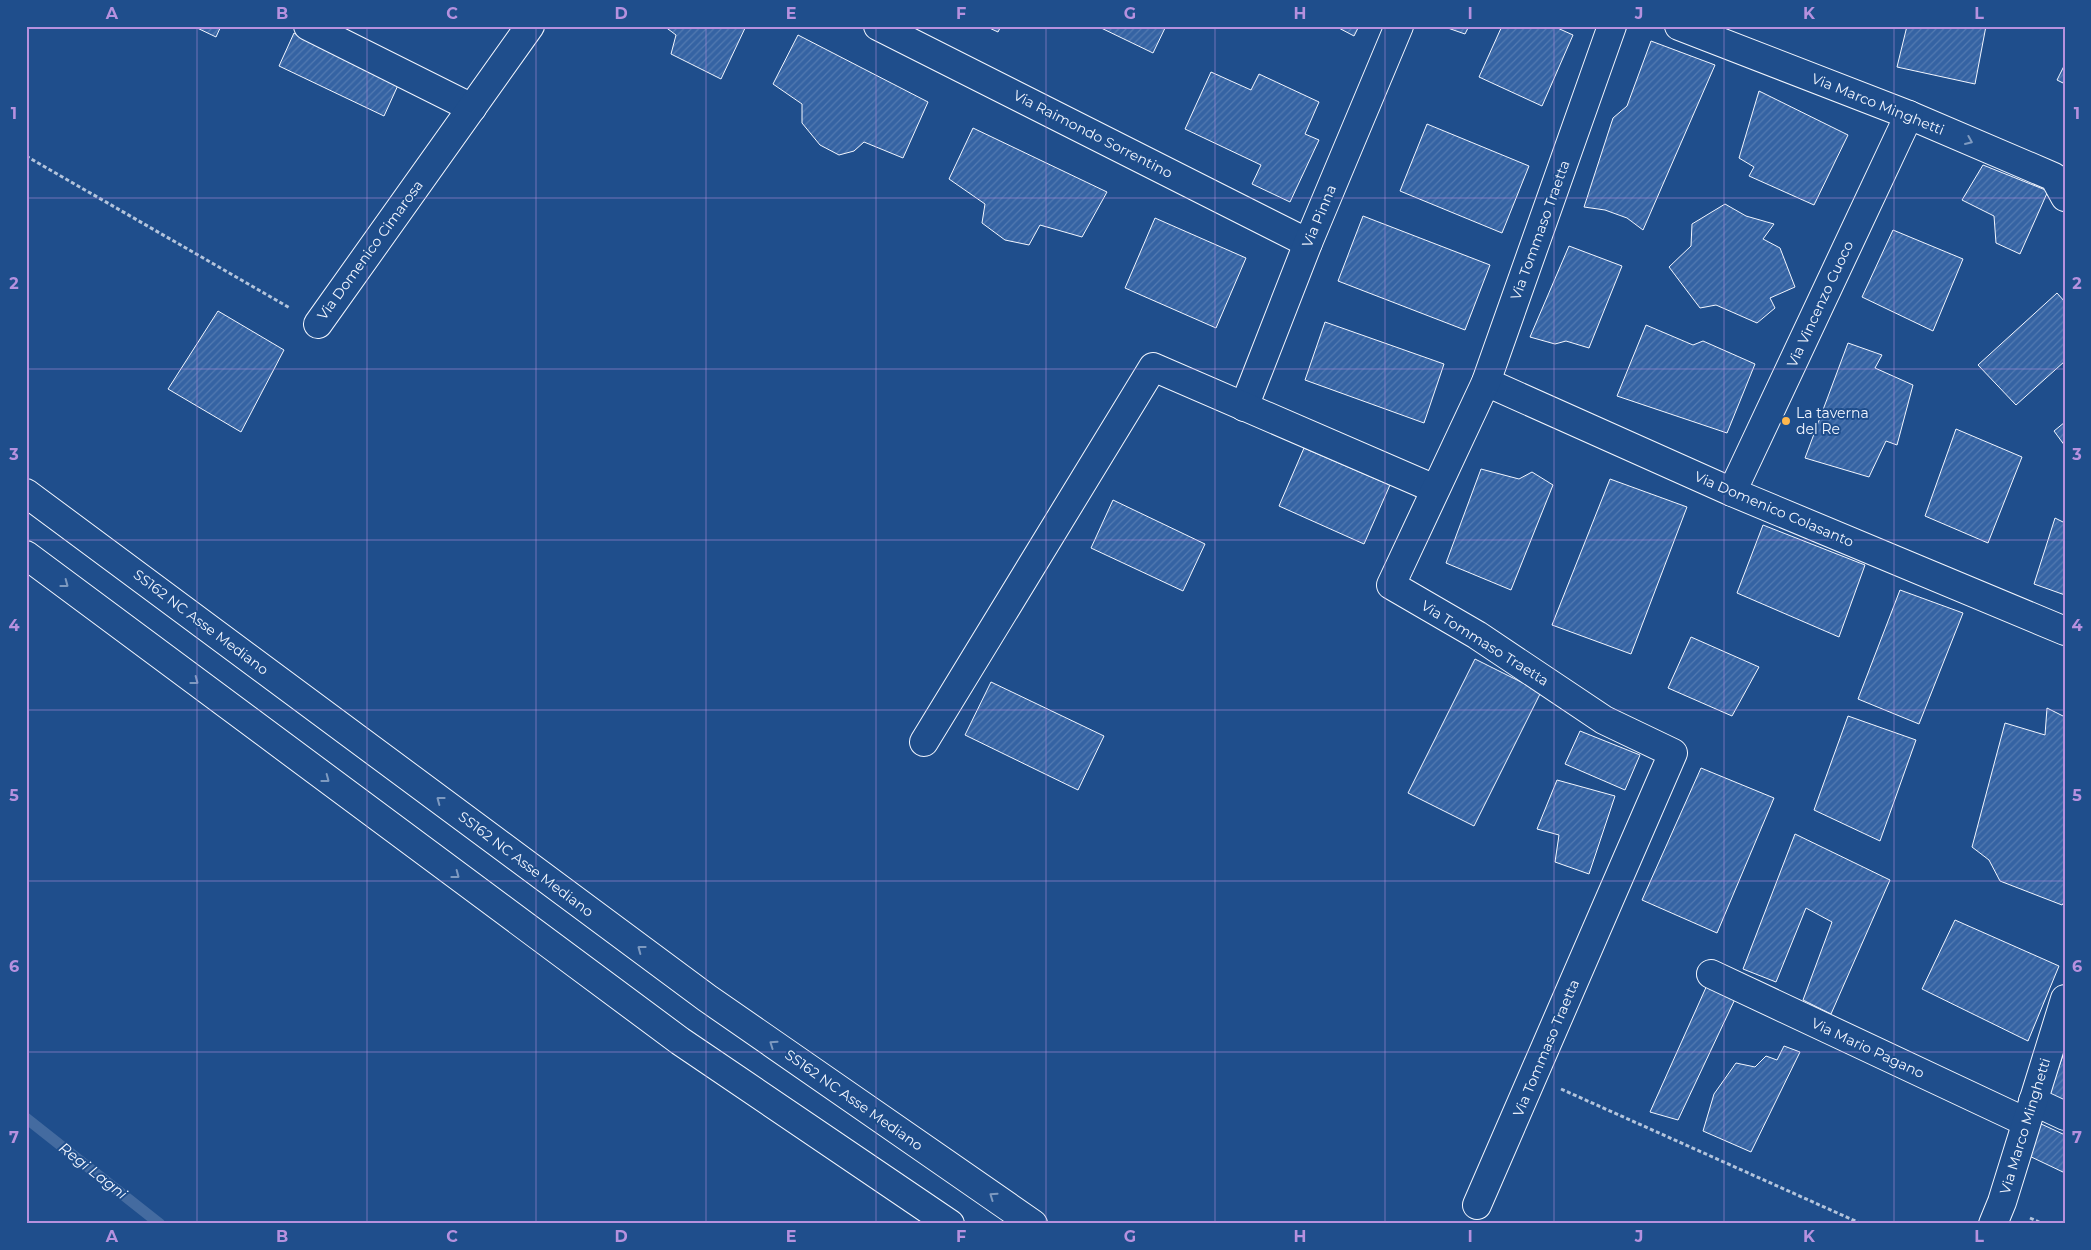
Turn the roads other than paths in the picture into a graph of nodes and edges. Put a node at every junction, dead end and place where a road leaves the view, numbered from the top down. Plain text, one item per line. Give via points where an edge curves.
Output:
1 (308, 26) edge
2 (530, 26) edge
3 (878, 26) edge
4 (1399, 26) edge
5 (1612, 26) edge
6 (1679, 26) edge
7 (472, 108) junction
8 (1909, 115) junction
9 (2065, 197) edge
10 (1308, 242) junction
11 (318, 324) road end
12 (1486, 382) junction
13 (1244, 407) junction
14 (1435, 489) junction
15 (1732, 492) junction
16 (26, 493) edge
17 (26, 555) edge
18 (2065, 631) edge
19 (924, 742) dead end
20 (1711, 974) dead end
21 (2065, 999) edge
22 (2029, 1111) junction
23 (2065, 1116) edge
24 (1477, 1205) dead end
25 (950, 1224) edge
26 (1033, 1224) edge
27 (1994, 1224) edge

1 - 7 main road
2 - 7 main road, Via Domenico Cimarosa
3 - 10 main road, Via Raimondo Sorrentino
4 - 10 main road, Via Pinna
5 - 12 main road, Via Tommaso Traetta
6 - 8 main road, Via Marco Minghetti
7 - 11 main road, Via Domenico Cimarosa
8 -> 9 main road, Via Marco Minghetti via 2054,177
8 - 15 main road, Via Vincenzo Cuoco
10 - 13 main road, Via Pinna
12 - 14 main road, Via Tommaso Traetta
12 - 15 main road, Via Domenico Colasanto
13 - 14 main road
13 - 19 main road via 1152,367
14 - 24 main road, Via Tommaso Traetta via 1391,584 1476,635 1604,720 1673,753
15 - 18 main road, Via Domenico Colasanto
26 -> 16 main road, SS162 NC Asse Mediano via 706,998
17 -> 25 main road via 680,1041
20 - 22 main road, Via Mario Pagano
21 - 22 main road, Via Marco Minghetti
22 - 23 main road, Via Mario Pagano
22 - 27 main road, Via Marco Minghetti

